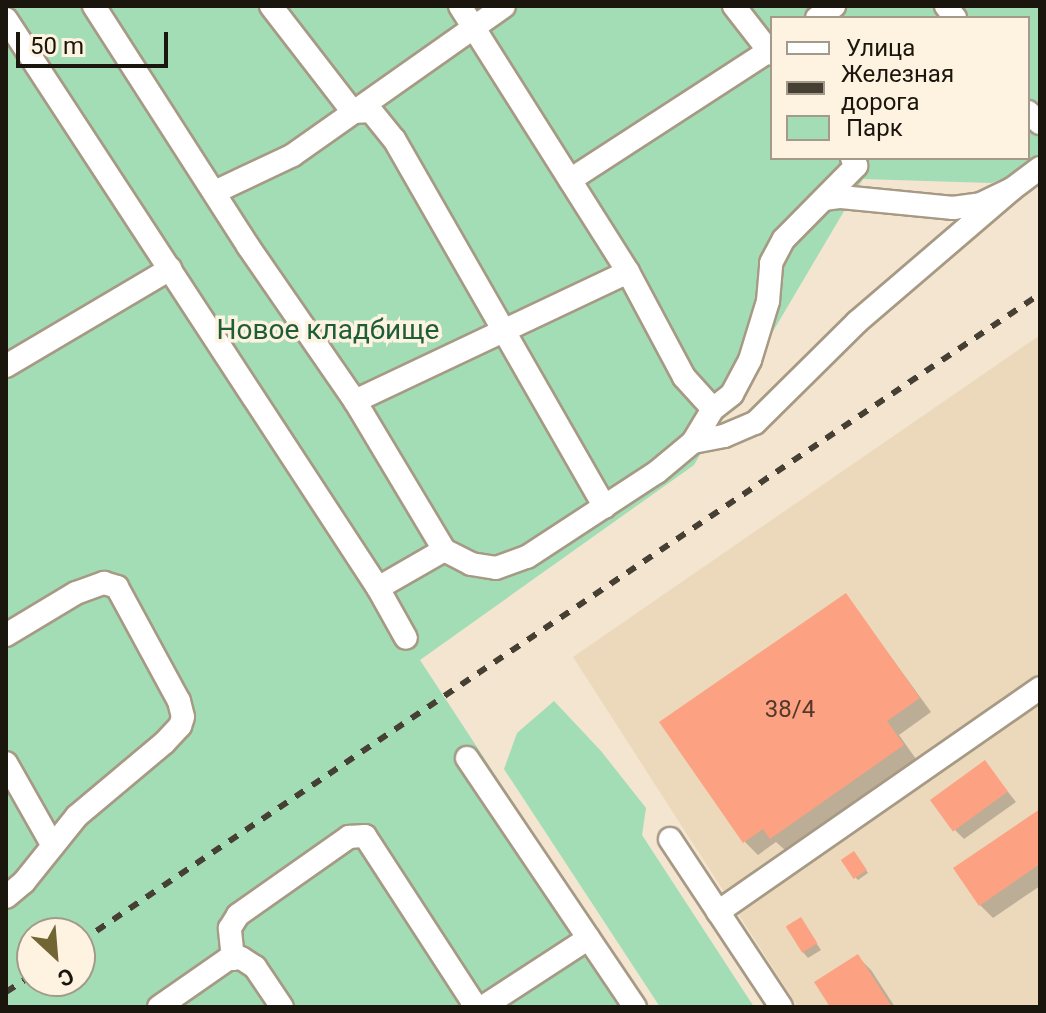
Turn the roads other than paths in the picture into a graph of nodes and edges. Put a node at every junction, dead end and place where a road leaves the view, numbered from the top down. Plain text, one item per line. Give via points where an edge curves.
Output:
1 (94, 6) edge
2 (271, 6) edge
3 (460, 6) edge
4 (504, 6) edge
5 (734, 6) edge
6 (472, 26) junction
7 (10, 33) edge
8 (770, 50) edge
9 (770, 52) edge
10 (353, 112) junction
11 (853, 160) edge
12 (1040, 168) edge
13 (570, 180) junction
14 (1012, 189) junction
15 (217, 191) junction
16 (824, 199) junction
17 (170, 269) junction
18 (628, 272) junction
19 (507, 332) junction
20 (6, 366) edge
21 (355, 401) junction
22 (713, 409) junction
23 (693, 442) junction
24 (605, 507) junction
25 (444, 550) junction
26 (378, 588) junction
27 (6, 635) edge
28 (406, 638) dead end
29 (1040, 688) edge
30 (467, 758) dead end
31 (6, 763) edge
32 (670, 839) dead end
33 (53, 846) junction
34 (6, 897) edge
35 (718, 912) junction
36 (589, 938) junction
37 (233, 959) junction
38 (159, 1007) edge
39 (282, 1007) edge
40 (472, 1007) edge
41 (483, 1007) edge
42 (635, 1007) edge
43 (781, 1007) edge

1 - 15 lane
2 - 10 lane
3 - 6 lane
4 - 6 lane
5 - 8 lane
6 - 10 lane
6 - 13 lane
7 - 17 lane
9 - 13 lane
10 - 15 lane via 293,155
10 - 19 lane via 371,111 394,139
11 - 16 lane via 856,166
12 - 14 lane
13 - 18 lane
14 - 16 lane via 981,204 953,208
14 - 23 lane via 857,322 755,423
15 - 21 lane via 248,246
16 - 22 lane via 784,239 771,263 768,301 750,360 732,394
17 - 20 lane
17 - 26 lane
18 - 19 lane
18 - 22 lane via 684,377
19 - 21 lane
19 - 24 lane
21 - 25 lane
22 - 23 lane
23 - 24 lane
24 - 25 lane via 527,557 496,568 471,564
25 - 26 lane
26 - 28 lane
27 - 33 lane via 76,593 104,583 117,587 183,717 164,743 77,816
29 - 35 lane
30 - 36 lane
31 - 33 lane
32 - 35 lane
33 - 34 lane
35 - 43 lane
36 - 41 lane
36 - 42 lane
37 - 38 lane
37 - 39 lane via 255,967
37 - 40 lane via 230,928 238,915 349,837 365,836

